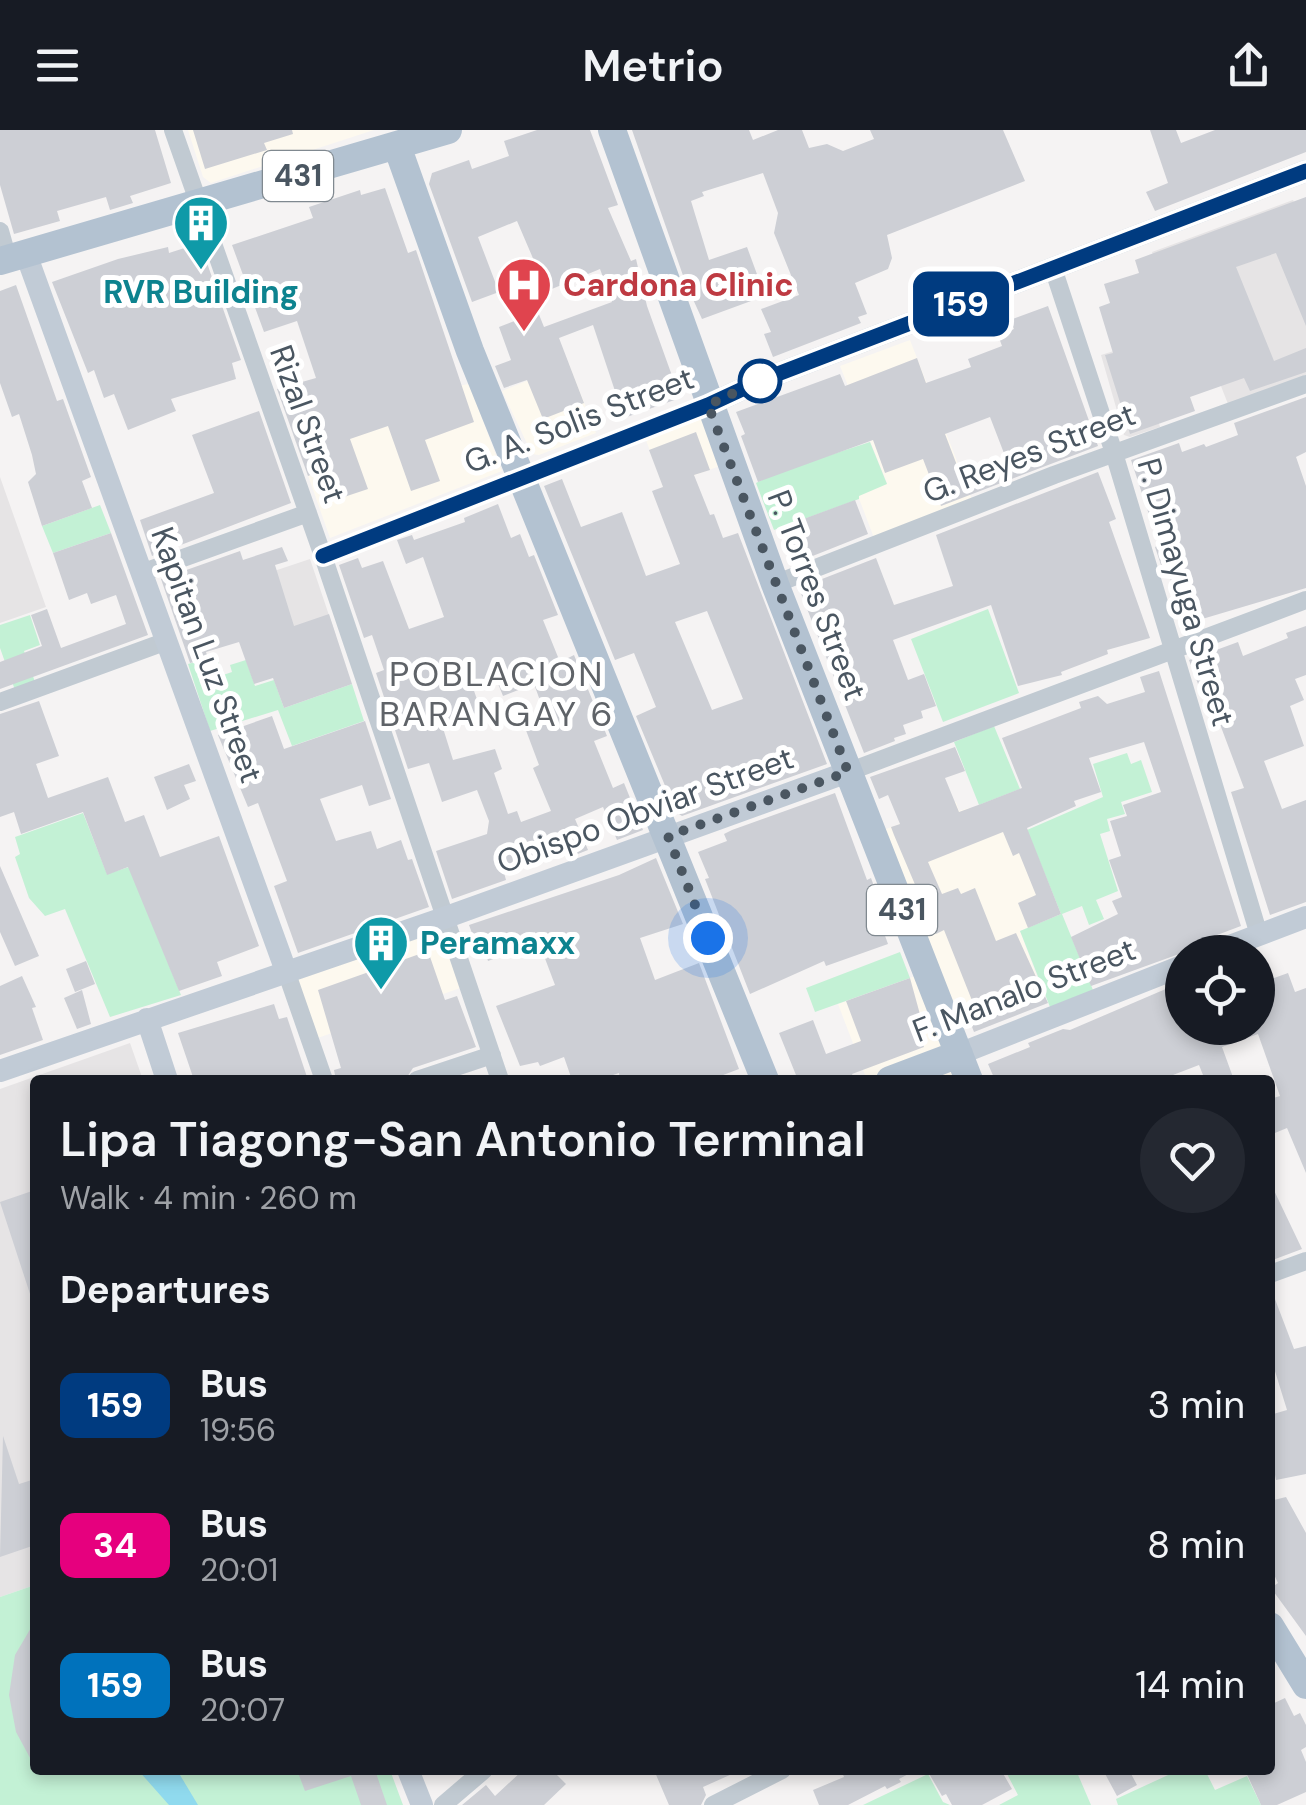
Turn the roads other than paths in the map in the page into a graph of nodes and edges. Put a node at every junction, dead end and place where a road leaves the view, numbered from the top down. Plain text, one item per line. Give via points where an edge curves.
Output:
1 (173, 130) edge
2 (448, 130) edge
3 (612, 130) edge
4 (394, 138) edge
5 (1306, 171) edge
6 (198, 205) junction
7 (0, 231) edge
8 (11, 258) edge
9 (1054, 268) junction
10 (1306, 384) edge
11 (708, 405) junction
12 (1114, 452) junction
13 (522, 477) junction
14 (308, 513) junction
15 (323, 556) junction
16 (144, 572) junction
17 (775, 584) junction
18 (1306, 600) edge
19 (167, 641) junction
20 (1171, 650) junction
21 (0, 702) edge
22 (848, 772) junction
23 (668, 836) junction
24 (1306, 917) edge
25 (444, 918) junction
26 (1259, 935) joint
27 (286, 971) junction
28 (1165, 974) edge
29 (148, 1019) junction
30 (492, 1055) junction
31 (964, 1067) edge
32 (0, 1071) edge
33 (165, 1075) edge
34 (322, 1075) edge
35 (432, 1075) edge
36 (498, 1075) edge
37 (763, 1075) edge
38 (918, 1075) edge
39 (1306, 1262) edge
40 (1275, 1272) edge
41 (1275, 1634) edge
42 (1306, 1684) edge
43 (410, 1775) edge
44 (478, 1775) edge
45 (772, 1775) edge
46 (422, 1805) edge
47 (443, 1805) edge
48 (713, 1805) edge

1 - 6 street, Rizal Street
2 - 4 main road, 431
3 - 11 main road, P. Torres Street / 431
4 - 6 main road, 431
4 - 13 main road
5 - 9 street, G. A. Solis Street
6 - 8 main road, 431
6 - 14 street, Rizal Street
7 - 8 street, Kapitan Luz Street
8 - 16 street, Kapitan Luz Street
9 - 11 street, G. A. Solis Street
9 - 12 street, P. Dimayuga Street
10 - 12 street, G. Reyes Street
11 - 13 street, G. A. Solis Street
11 - 17 main road, P. Torres Street / 431
12 - 17 street, G. Reyes Street
12 - 20 street, P. Dimayuga Street
13 - 15 street, G. A. Solis Street
13 - 23 main road
14 - 15 street, Rizal Street
14 - 16 street
15 - 25 street, Rizal Street
16 - 19 street, Kapitan Luz Street
17 - 22 main road, P. Torres Street / 431
18 - 20 street, Obispo Obviar Street
19 - 21 street
19 - 27 street, Kapitan Luz Street
20 - 22 street, Obispo Obviar Street
20 - 26 street, P. Dimayuga Street
22 - 23 street, Obispo Obviar Street
22 - 31 main road, P. Torres Street / 431
23 - 25 street, Obispo Obviar Street
23 - 37 main road
24 - 26 street
25 - 27 street, Obispo Obviar Street
25 - 30 street, Rizal Street
27 - 29 street, Obispo Obviar Street
27 - 34 street, Kapitan Luz Street
28 - 31 street, F. Manalo Street
29 - 32 street, Obispo Obviar Street
29 - 33 street
30 - 35 street
30 - 36 street, Rizal Street
31 - 38 main road, F. Manalo Street
39 - 40 street
41 - 42 main road
43 - 46 street
44 - 47 street
45 - 48 street

